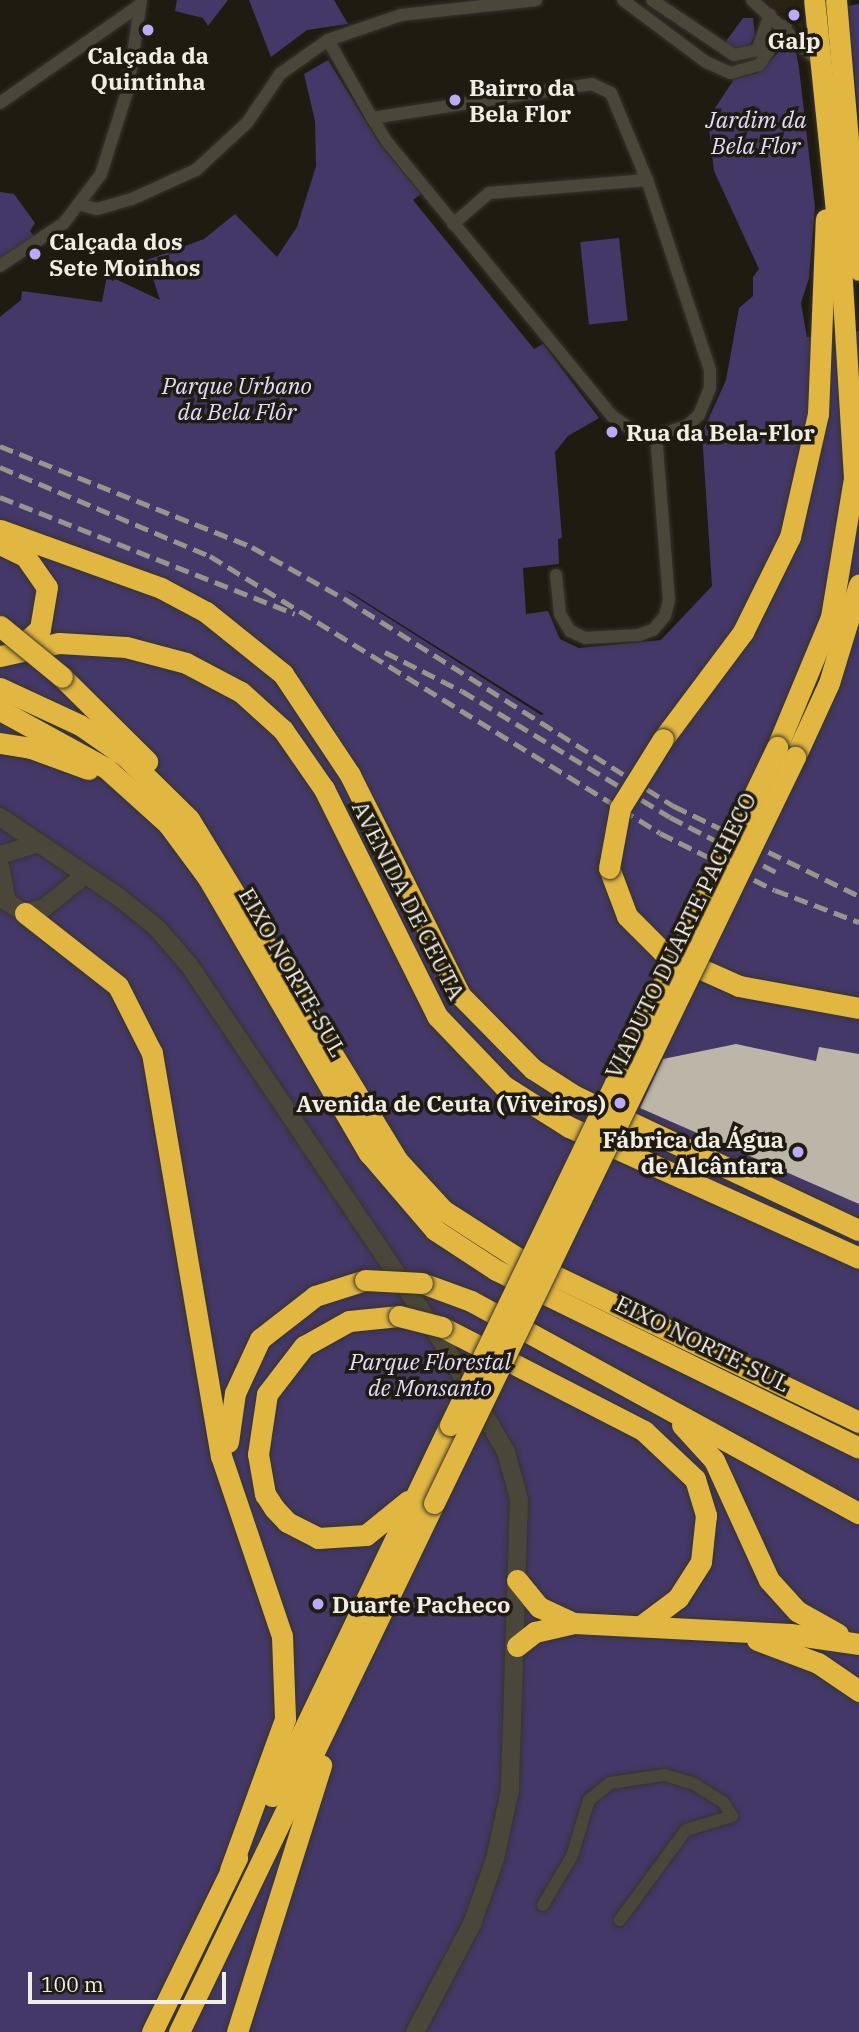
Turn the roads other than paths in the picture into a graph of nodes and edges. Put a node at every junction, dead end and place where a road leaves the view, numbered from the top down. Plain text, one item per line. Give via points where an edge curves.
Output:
1 (536, 0) edge
2 (623, 0) edge
3 (652, 0) edge
4 (752, 0) edge
5 (814, 0) edge
6 (836, 0) edge
7 (140, 2) edge
8 (770, 14) junction
9 (786, 26) junction
10 (328, 40) junction
11 (820, 63) junction
12 (0, 103) edge
13 (372, 118) junction
14 (839, 152) junction
15 (647, 180) junction
16 (859, 184) edge
17 (81, 205) junction
18 (453, 224) junction
19 (0, 266) edge
20 (859, 270) edge
21 (656, 436) junction
22 (0, 520) edge
23 (0, 530) edge
24 (0, 544) edge
25 (105, 567) junction
26 (556, 575) dead end
27 (859, 584) edge
28 (0, 626) edge
29 (5, 654) edge
30 (8, 692) edge
31 (0, 710) edge
32 (0, 743) edge
33 (786, 752) junction
34 (350, 775) junction
35 (324, 789) junction
36 (173, 815) junction
37 (0, 817) edge
38 (39, 843) junction
39 (0, 855) edge
40 (0, 866) edge
41 (85, 875) junction
42 (3, 899) edge
43 (25, 913) junction
44 (444, 967) junction
45 (417, 982) junction
46 (859, 1008) edge
47 (859, 1230) edge
48 (859, 1258) edge
49 (657, 1403) junction
50 (859, 1422) edge
51 (859, 1448) edge
52 (427, 1488) junction
53 (859, 1513) edge
54 (242, 1521) junction
55 (517, 1580) junction
56 (574, 1623) junction
57 (375, 1626) junction
58 (641, 1626) junction
59 (718, 1630) junction
60 (859, 1644) edge
61 (517, 1646) junction
62 (859, 1691) edge
63 (230, 1870) junction
64 (544, 1905) dead end
65 (620, 1920) dead end
66 (152, 2032) edge
67 (179, 2032) edge
68 (237, 2032) edge
69 (415, 2032) edge

1 - 10 street via 401,15
2 - 9 street via 706,62 731,73 759,65
3 - 8 street via 734,55 757,50
4 - 8 street
5 - 11 highway
6 - 14 highway
7 - 12 street
7 - 17 street via 135,57 113,141
8 - 9 street
9 - 11 street
10 - 13 street
10 - 17 street via 280,74 247,122 196,170 132,199 97,209
11 - 14 highway
13 - 15 street via 592,85 611,93 622,112
13 - 18 street
14 - 16 highway
14 - 20 highway
14 - 33 highway via 852,505 823,643
14 - 46 highway, bridge via 818,414 798,512 780,563 743,632 663,739 620,808 608,869 626,916 663,952 739,986
15 - 18 street via 489,193
15 - 21 street via 710,370 710,388 699,415 687,426
17 - 19 street
18 - 21 street via 611,416 639,435
21 - 26 street via 669,600 664,616 653,630 639,635 584,638 570,631 560,614
22 - 25 highway
23 - 25 highway
24 - 29 highway via 25,556 47,587 40,629
25 - 34 highway, AVENIDA DE CEUTA via 161,588 246,640 312,710
27 - 33 highway via 829,683
28 - 36 highway, bridge via 139,750
29 - 35 highway, AVENIDA DE CEUTA via 76,643 145,650 215,676 283,730
30 - 36 highway, EIXO NORTE-SUL via 80,725 126,757
31 - 36 highway, EIXO NORTE-SUL via 87,755
32 - 36 highway via 31,748 86,768
33 - 52 highway, VIADUTO DUARTE PACHECO, bridge
33 - 52 highway, VIADUTO DUARTE PACHECO, bridge
34 - 35 highway
34 - 44 highway, AVENIDA DE CEUTA
35 - 45 highway, AVENIDA DE CEUTA
36 - 50 highway, EIXO NORTE-SUL via 222,865 398,1161 443,1210 510,1254
36 - 51 highway, EIXO NORTE-SUL via 369,1153 435,1230 532,1288
37 - 38 main road
38 - 39 main road
38 - 41 main road
40 - 42 main road
41 - 43 main road via 68,894
41 - 55 main road via 156,927 189,965 444,1345 506,1452 514,1476
42 - 43 main road
43 - 54 highway via 118,986 152,1053 221,1456
44 - 45 highway
44 - 47 highway, AVENIDA DE CEUTA via 482,1024 533,1069 575,1096
45 - 48 highway, AVENIDA DE CEUTA via 458,1042 504,1086 569,1127
49 - 53 highway
49 - 54 highway, bridge via 471,1301 422,1283 365,1280 315,1296 282,1317 249,1356 228,1430
49 - 60 highway via 714,1460 757,1559 779,1594 810,1620
52 - 57 highway, VIADUTO DUARTE PACHECO
52 - 58 highway, bridge via 379,1528 334,1540 287,1522 265,1494 260,1474 261,1415 290,1360 332,1327 399,1315 442,1326 643,1431 695,1479 706,1515 701,1562 678,1598
52 - 63 highway, VIADUTO DUARTE PACHECO
54 - 63 highway via 277,1617 287,1690 270,1770
55 - 56 highway via 539,1607
55 - 61 main road
56 - 58 highway
56 - 61 highway via 536,1632
57 - 67 highway
57 - 68 highway via 288,1859
58 - 59 highway
59 - 60 highway
59 - 62 highway via 797,1653
61 - 69 main road via 510,1790 495,1859 472,1924
63 - 66 highway
64 - 65 street via 572,1856 589,1800 610,1783 665,1775 694,1784 723,1802 732,1816 686,1830

